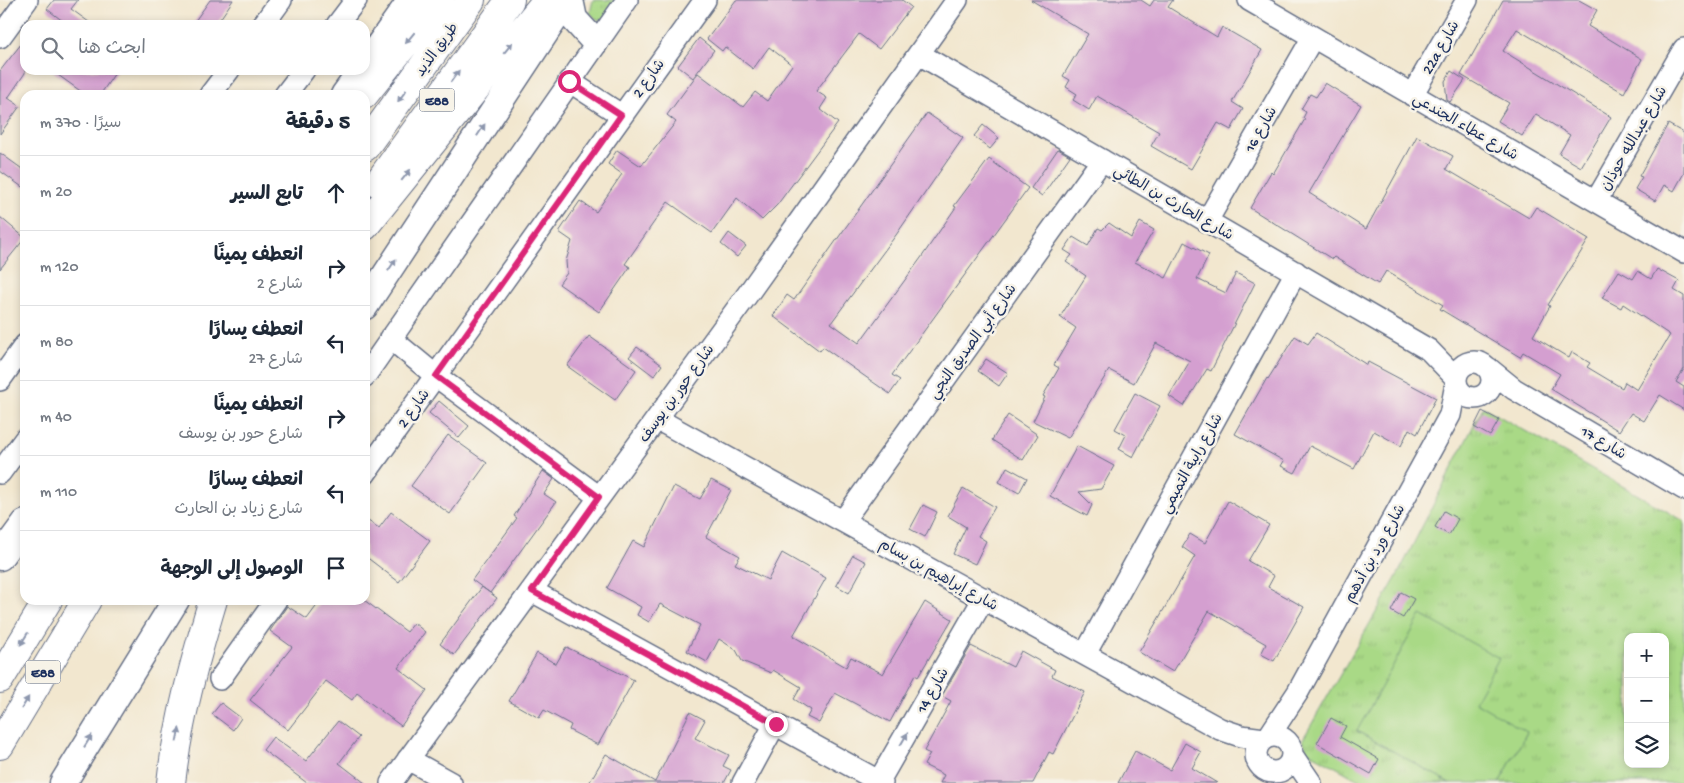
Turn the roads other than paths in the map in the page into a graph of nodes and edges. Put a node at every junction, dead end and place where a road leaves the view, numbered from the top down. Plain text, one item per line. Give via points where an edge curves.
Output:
1 (27, 0) edge
2 (281, 0) edge
3 (356, 0) edge
4 (411, 0) edge
5 (440, 0) edge
6 (472, 0) edge
7 (510, 0) edge
8 (547, 0) edge
9 (568, 0) edge
10 (627, 0) edge
11 (705, 0) edge
12 (957, 0) edge
13 (1248, 0) edge
14 (1467, 0) edge
15 (267, 20) edge
16 (341, 20) edge
17 (0, 37) edge
18 (1313, 37) junction
19 (595, 42) junction
20 (1684, 49) edge
21 (919, 54) junction
22 (370, 58) edge
23 (225, 75) edge
24 (300, 75) edge
25 (358, 75) edge
26 (569, 81) junction
27 (214, 90) edge
28 (289, 90) edge
29 (348, 90) edge
30 (368, 90) edge
31 (1412, 95) junction
32 (621, 115) junction
33 (370, 140) edge
34 (1102, 160) junction
35 (370, 193) edge
36 (1596, 201) junction
37 (370, 220) edge
38 (1207, 221) junction
39 (1684, 252) edge
40 (1296, 272) junction
41 (370, 298) edge
42 (390, 338) junction
43 (1429, 350) junction
44 (20, 352) edge
45 (1479, 365) junction
46 (370, 368) edge
47 (436, 376) junction
48 (0, 380) edge
49 (1467, 388) junction
50 (1524, 394) junction
51 (657, 419) junction
52 (20, 446) edge
53 (370, 459) edge
54 (0, 473) edge
55 (1681, 480) edge
56 (599, 497) junction
57 (20, 520) edge
58 (843, 521) junction
59 (20, 530) edge
60 (0, 539) edge
61 (0, 557) edge
62 (532, 591) junction
63 (984, 598) junction
64 (45, 605) edge
65 (84, 605) edge
66 (173, 605) edge
67 (212, 605) edge
68 (218, 605) edge
69 (272, 605) edge
70 (200, 642) junction
71 (1085, 654) junction
72 (0, 679) edge
73 (220, 679) dead end
74 (776, 724) junction
75 (0, 745) edge
76 (1274, 746) junction
77 (408, 759) junction
78 (881, 782) edge
79 (63, 783) edge
80 (172, 783) edge
81 (391, 783) edge
82 (451, 783) edge
83 (743, 783) edge
84 (1294, 783) edge
85 (1311, 783) edge

1 - 17 street
2 - 15 street
3 - 16 street
4 - 22 main road
5 -> 30 highway
6 -> 33 highway, طريق الذيد / E88
35 -> 7 highway, طريق الذيد / E88
37 -> 8 highway
9 - 19 main road via 574,19
41 -> 9 main road
10 - 19 street
11 - 32 street, شارع 2
12 - 21 street, شارع حور بن يوسف
13 - 18 street, شارع عطاء الجندعي
14 - 31 street, 22a شارع
18 - 31 street, شارع عطاء الجندعي
18 - 38 street, شارع 16
19 - 26 street
20 - 36 street, شارع عبدالله حوذان
21 - 34 street, شارع الحارث بن الطائي
21 - 51 street, شارع حور بن يوسف
23 - 27 street
24 - 28 street
25 - 29 main road
26 - 32 street
26 - 42 street
31 - 36 street, شارع عطاء الجندعي
32 - 47 street, شارع 2
34 - 38 street, شارع الحارث بن الطائي
34 - 58 street, شارع أبي الصديق النجي
36 - 39 street, شارع عطاء الجندعي
38 - 40 street, شارع الحارث بن الطائي
40 - 43 street, شارع الحارث بن الطائي
40 - 71 street, شارع رابية التميمي
42 - 46 street
42 - 47 street
43 - 45 street, شارع الحارث بن الطائي
43 - 49 street, شارع الحارث بن الطائي
44 - 48 street
45 - 49 street via 1460,368
45 - 49 street, شارع ورد بن أدهم via 1492,384
45 - 50 street, شارع 17
47 - 53 street, شارع 2
47 - 56 street
49 - 50 street, شارع 17
49 - 76 street, شارع ورد بن أدهم via 1298,692
50 - 55 street, شارع 17
51 - 56 street, شارع حور بن يوسف
51 - 58 street, شارع إبراهيم بن بسام
52 - 54 street
56 - 62 street, شارع حور بن يوسف
57 - 60 main road
58 - 63 street, شارع إبراهيم بن بسام
59 - 61 main road
62 - 74 street
62 - 77 street, شارع حور بن يوسف
63 - 71 street, شارع إبراهيم بن بسام
78 -> 63 street, شارع 14
64 -> 72 highway, E88
75 -> 65 highway, E88
79 -> 66 main road
67 - 70 highway
68 - 70 street
69 - 73 street
80 -> 70 highway via 179,730
71 - 76 street, شارع إبراهيم بن بسام via 1220,729
74 - 78 street
74 - 83 street
76 - 84 street via 1262,769
76 - 85 street
77 - 81 street, شارع حور بن يوسف
77 - 82 street

